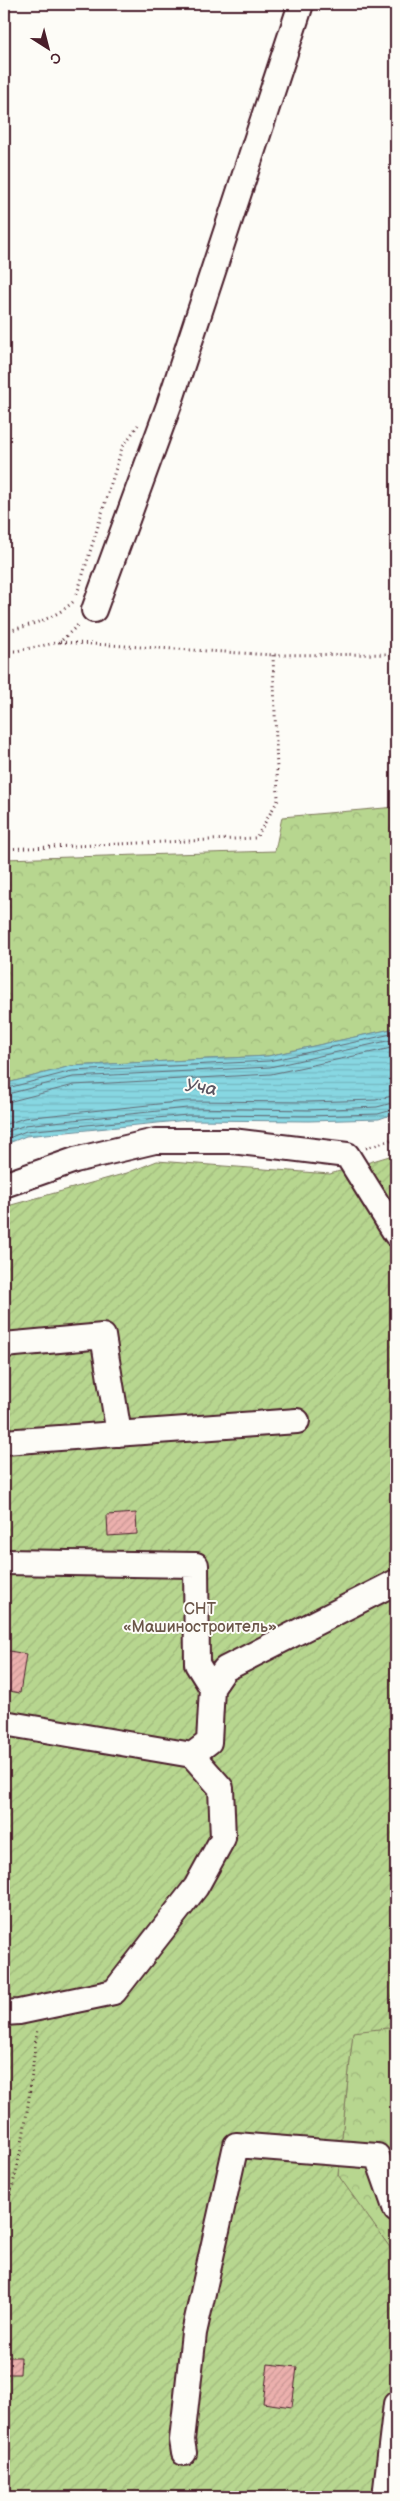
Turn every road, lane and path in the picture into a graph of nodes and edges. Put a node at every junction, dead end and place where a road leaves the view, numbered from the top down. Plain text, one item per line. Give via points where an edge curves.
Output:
1 (301, 4) edge
2 (139, 424) dead end
3 (94, 610) joint
4 (4, 632) edge
5 (60, 642) junction
6 (4, 651) edge
7 (396, 654) edge
8 (273, 655) junction
9 (4, 849) edge
10 (396, 1138) edge
11 (347, 1155) junction
12 (4, 1185) edge
13 (396, 1234) edge
14 (4, 1345) edge
15 (297, 1421) dead end
16 (119, 1434) junction
17 (4, 1442) edge
18 (4, 1562) edge
19 (396, 1582) edge
20 (212, 1688) junction
21 (4, 1723) edge
22 (192, 1755) junction
23 (39, 2008) junction
24 (4, 2013) edge
25 (396, 2210) edge
26 (4, 2214) edge
27 (396, 2404) edge
28 (184, 2453) dead end
29 (385, 2497) edge

1 - 3 lane via 169,405
2 - 4 path via 122,448 76,598 66,609 45,620
3 - 5 path
5 - 6 path
5 - 8 path
7 - 8 path
8 - 9 path via 278,800 256,838
10 - 11 path
11 - 12 lane via 232,1141 155,1141 75,1160
11 - 13 lane
14 - 16 lane via 103,1336
15 - 16 lane
16 - 17 lane
18 - 20 lane via 196,1565 197,1664
19 - 20 lane via 225,1669
20 - 22 lane via 209,1742
21 - 22 lane
22 - 23 lane via 221,1788 223,1838 196,1887 114,1992
23 - 24 lane
23 - 26 path via 29,2104
25 - 28 lane via 377,2156 236,2145 194,2333 182,2440
27 - 29 lane

